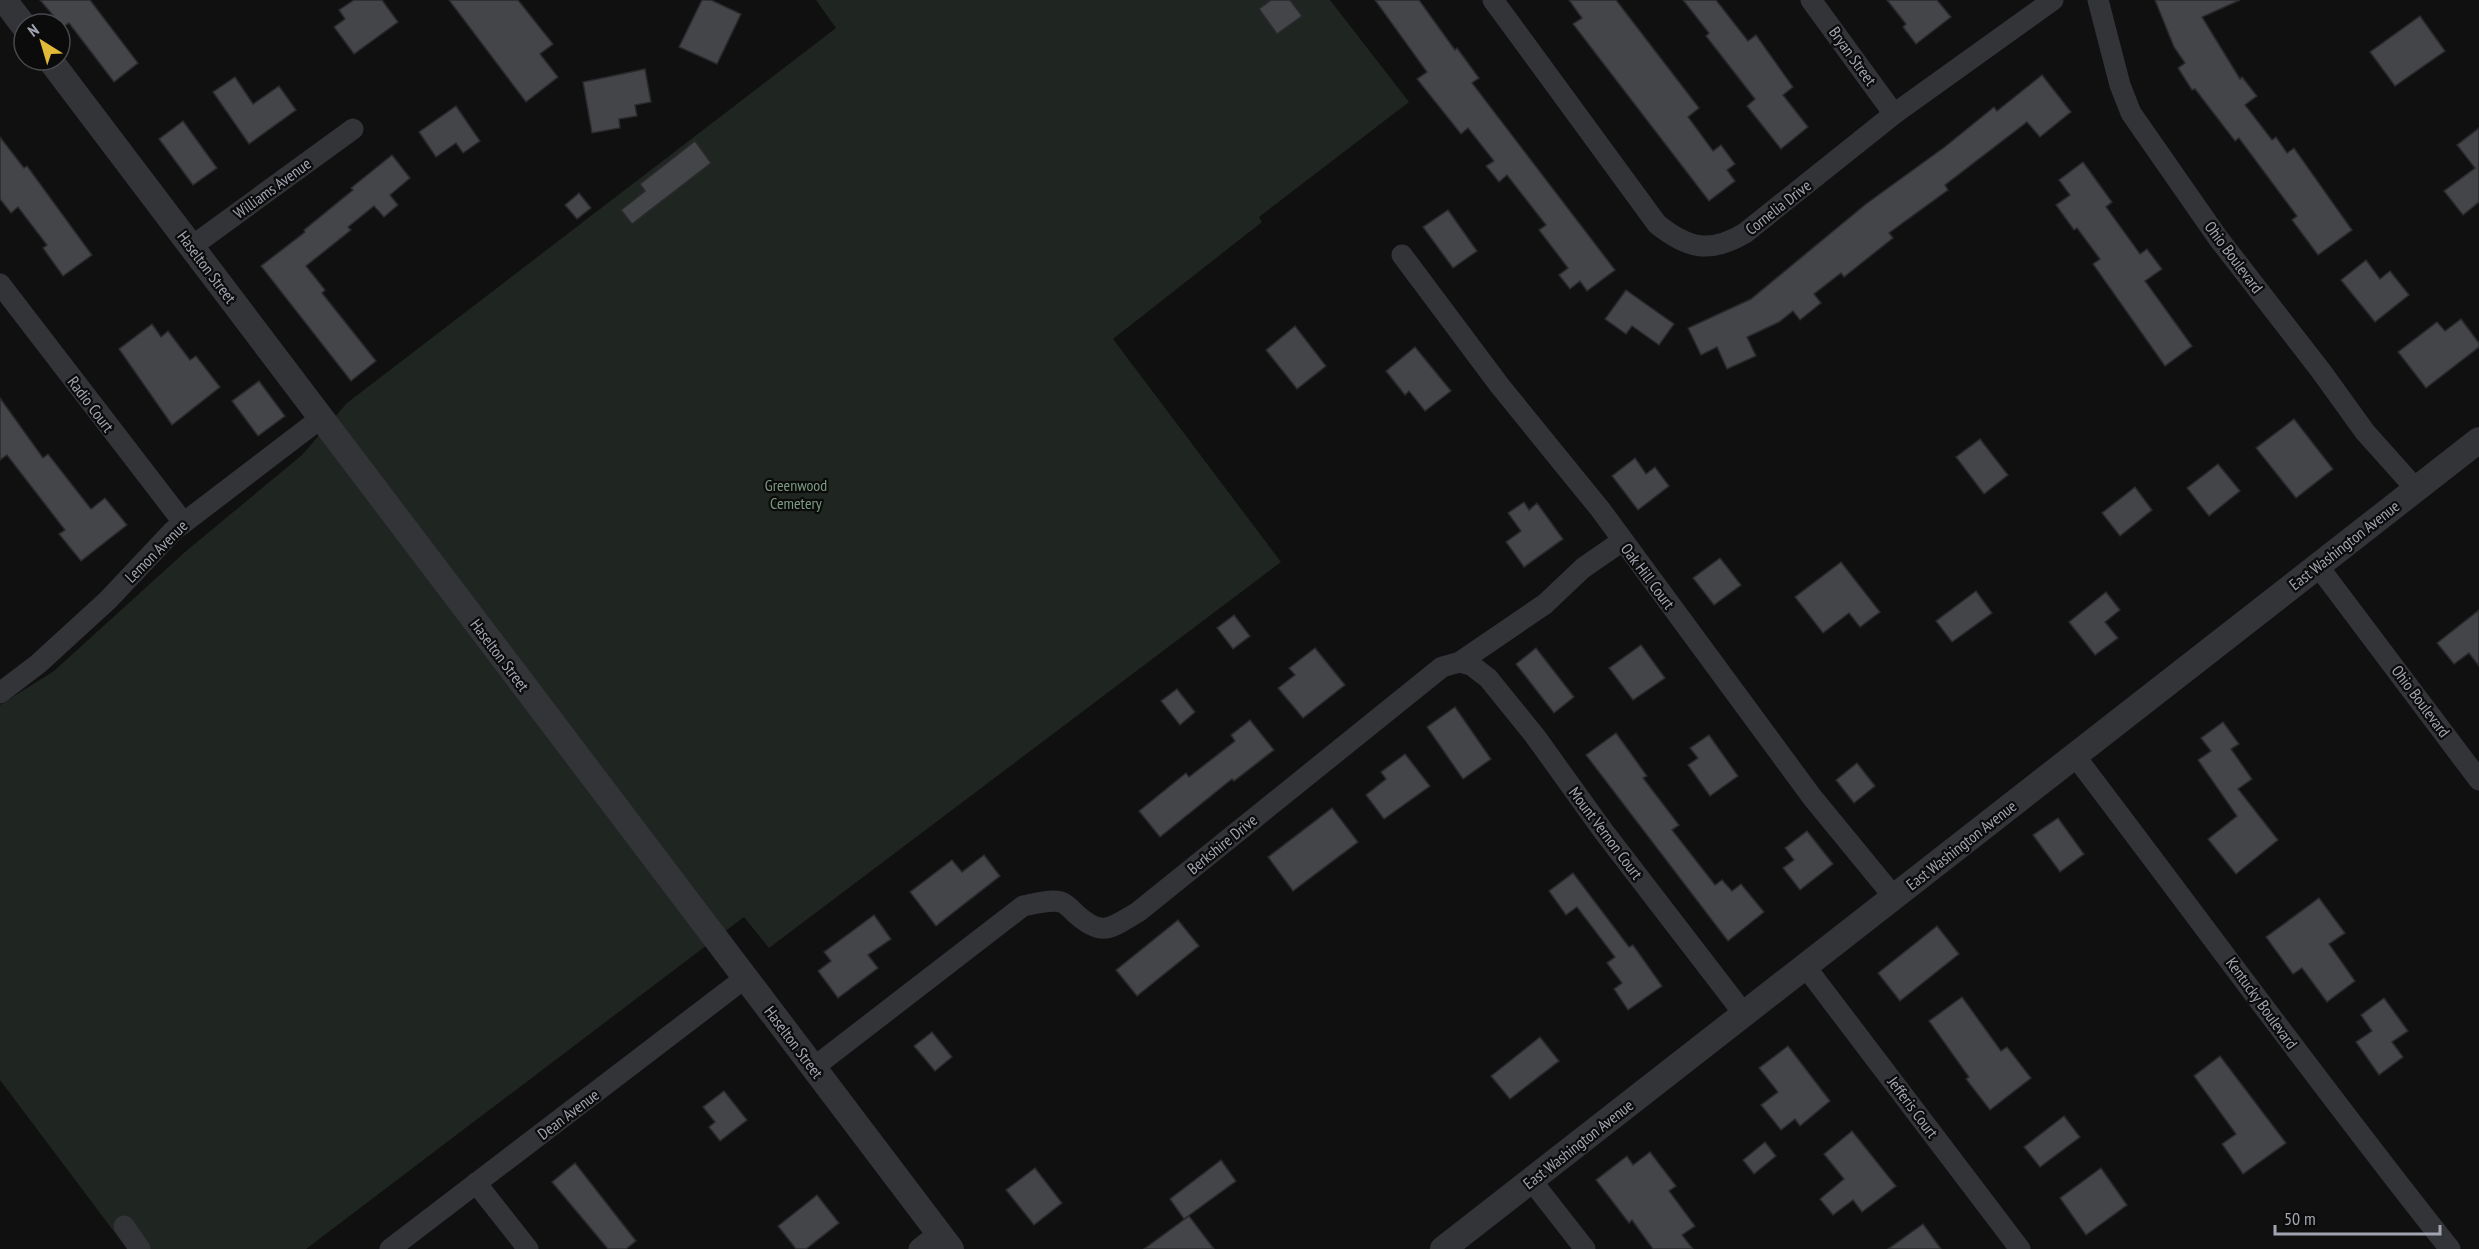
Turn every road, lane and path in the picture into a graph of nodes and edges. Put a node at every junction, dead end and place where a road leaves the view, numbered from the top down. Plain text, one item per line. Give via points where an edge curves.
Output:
1 (4, 0) edge
2 (1493, 0) edge
3 (1811, 0) edge
4 (2053, 0) edge
5 (2098, 0) edge
6 (13, 12) edge
7 (59, 72) edge
8 (1894, 114) junction
9 (353, 129) dead end
10 (191, 247) junction
11 (1402, 255) dead end
12 (0, 285) edge
13 (321, 418) junction
14 (2479, 440) edge
15 (2416, 489) junction
16 (183, 522) junction
17 (1622, 541) junction
18 (2318, 566) junction
19 (1460, 662) junction
20 (0, 693) edge
21 (2075, 756) junction
22 (2479, 780) edge
23 (1894, 897) junction
24 (1805, 966) junction
25 (745, 978) junction
26 (1744, 1014) junction
27 (813, 1068) junction
28 (1531, 1180) junction
29 (477, 1184) junction
30 (124, 1226) dead end
31 (945, 1241) edge
32 (140, 1249) edge
33 (390, 1249) edge
34 (528, 1249) edge
35 (919, 1249) edge
36 (1443, 1249) edge
37 (1585, 1249) edge
38 (2020, 1249) edge
39 (2450, 1249) edge

1 - 6 street
2 - 8 street, Cornelia Drive via 1657,224 1678,241 1691,245 1730,242 1745,233
3 - 8 street, Bryan Street
4 - 8 street, Cornelia Drive
5 - 15 street, Ohio Boulevard via 2131,113 2218,238 2365,432
7 - 10 street, Haselton Street
9 - 10 street, Williams Avenue
10 - 13 street, Haselton Street
11 - 17 street, Oak Hill Court
12 - 16 street, Radio Court
13 - 16 street, Lemon Avenue
13 - 25 street, Haselton Street
14 - 15 street, East Washington Avenue
15 - 18 street, East Washington Avenue
16 - 20 street, Lemon Avenue via 108,600
17 - 19 street, Berkshire Drive via 1583,568 1545,604
17 - 23 street, Oak Hill Court via 1812,797
18 - 21 street, East Washington Avenue
18 - 22 street, Ohio Boulevard
19 - 26 street, Mount Vernon Court via 1488,678 1529,728
19 - 27 street, Berkshire Drive via 1442,667 1138,912 1101,931 1089,926 1064,903 1050,901 1023,906
21 - 23 street, East Washington Avenue
21 - 39 street, Kentucky Boulevard via 2226,953 2338,1108
23 - 24 street, East Washington Avenue
24 - 26 street, East Washington Avenue
24 - 38 street, Jefferis Court
25 - 27 street, Haselton Street
25 - 29 street, Dean Avenue
26 - 28 street, East Washington Avenue
27 - 31 street, Haselton Street
28 - 36 street, East Washington Avenue
28 - 37 street
29 - 33 street, Dean Avenue
29 - 34 street
30 - 32 street
31 - 35 street

